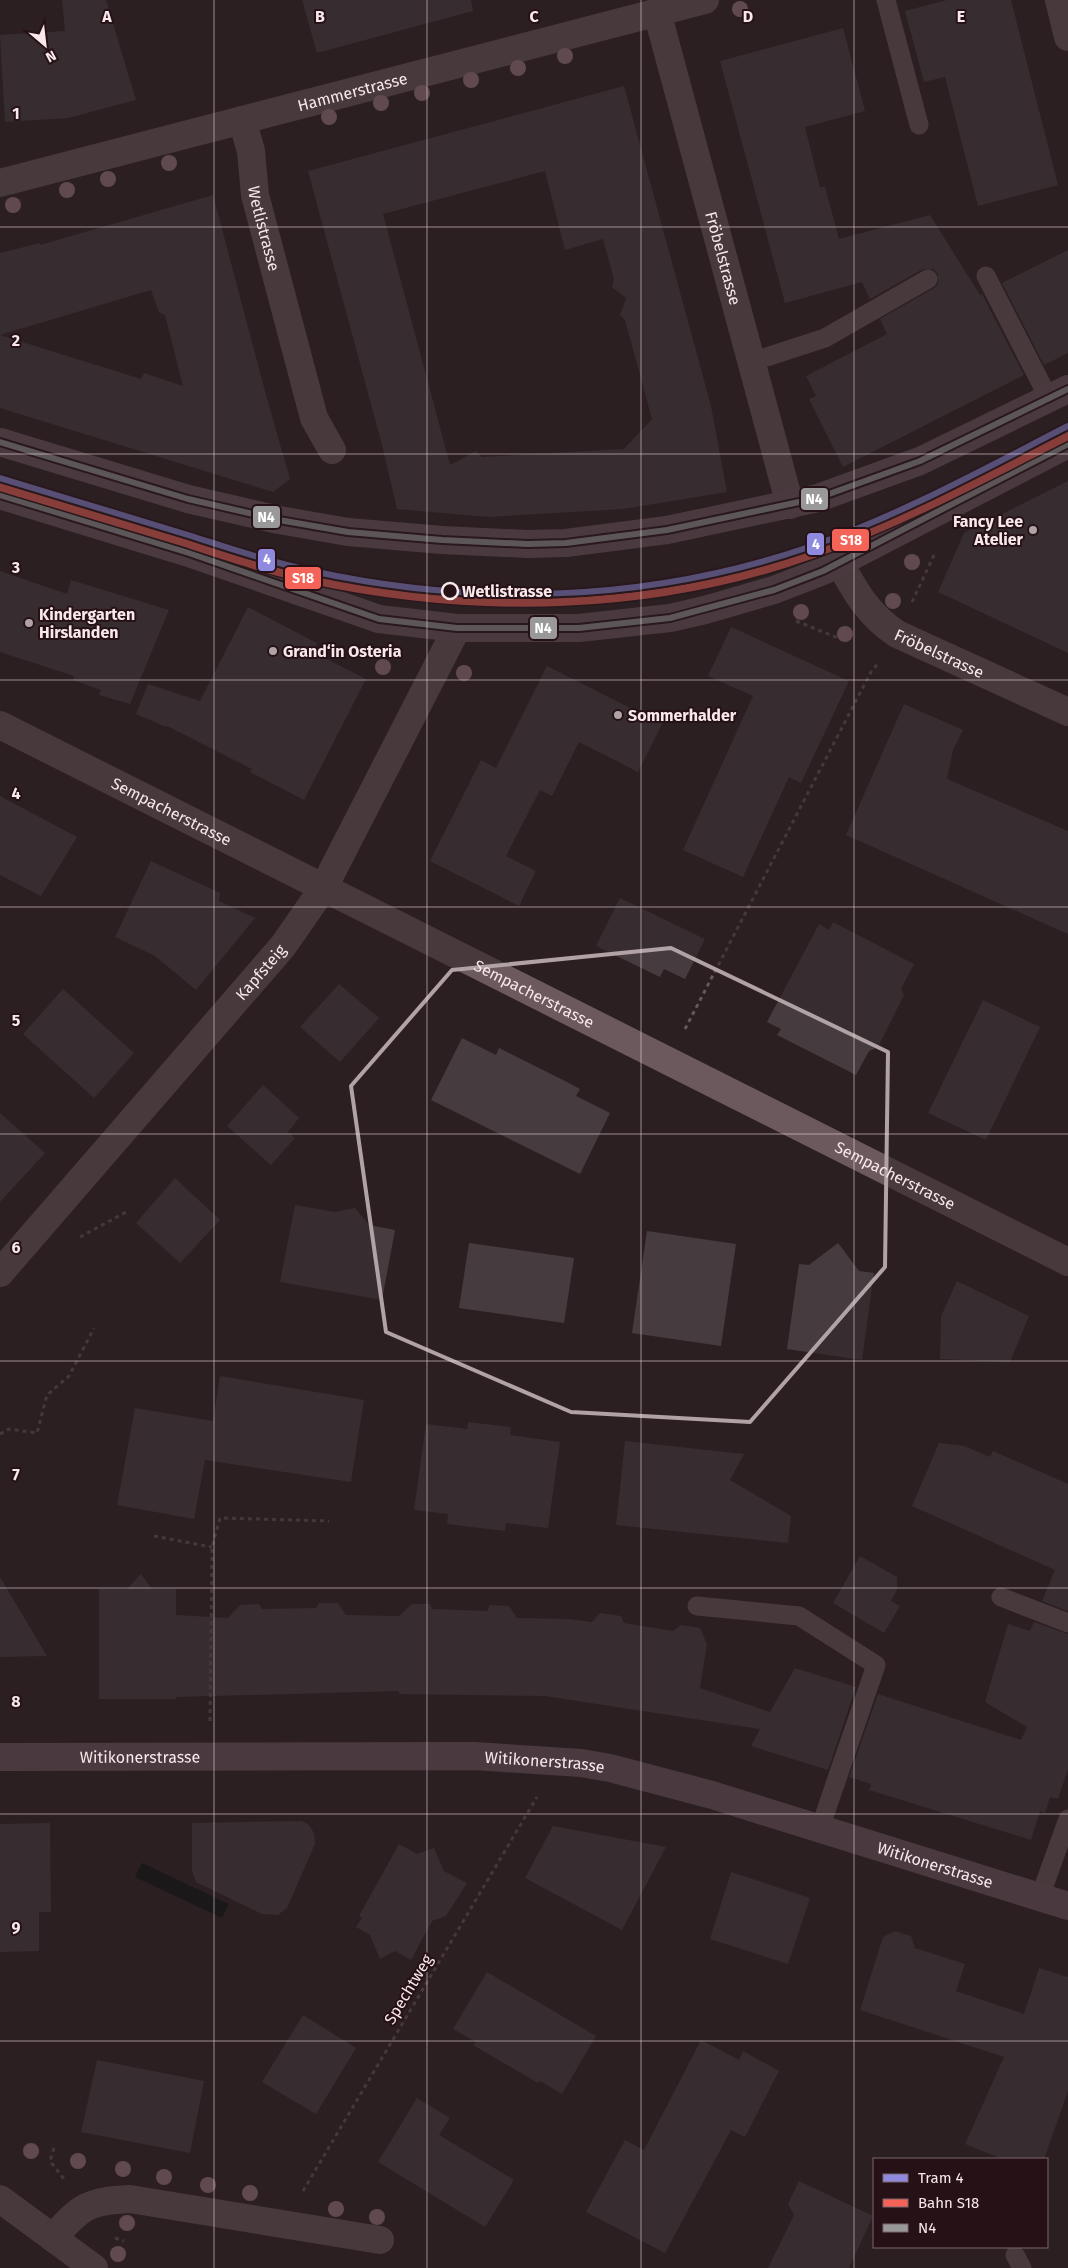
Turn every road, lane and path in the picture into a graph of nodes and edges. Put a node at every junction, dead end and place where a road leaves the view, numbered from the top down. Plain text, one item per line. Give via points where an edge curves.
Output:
1 (704, 0) edge
2 (886, 0) edge
3 (1059, 0) edge
4 (657, 12) junction
5 (1068, 36) edge
6 (242, 120) junction
7 (919, 125) dead end
8 (0, 183) edge
9 (986, 276) dead end
10 (928, 279) dead end
11 (751, 362) junction
12 (1058, 394) edge
13 (0, 442) edge
14 (1068, 444) edge
15 (332, 450) dead end
16 (0, 495) edge
17 (790, 504) junction
18 (936, 551) dead end
19 (839, 562) junction
20 (788, 618) dead end
21 (457, 628) junction
22 (897, 634) junction
23 (850, 643) dead end
24 (1068, 712) edge
25 (0, 725) edge
26 (324, 887) junction
27 (668, 1061) junction
28 (1068, 1262) edge
29 (0, 1273) edge
30 (94, 1328) dead end
31 (0, 1434) edge
32 (329, 1521) dead end
33 (154, 1536) dead end
34 (212, 1547) junction
35 (1001, 1597) dead end
36 (697, 1606) dead end
37 (1068, 1623) edge
38 (210, 1721) dead end
39 (0, 1757) edge
40 (538, 1794) dead end
41 (1068, 1819) edge
42 (820, 1828) junction
43 (1040, 1897) junction
44 (1068, 1906) edge
45 (300, 2196) dead end
46 (0, 2199) edge
47 (53, 2238) junction
48 (380, 2240) dead end
49 (94, 2268) edge

1 - 4 street, Hammerstrasse
2 - 7 lane
3 - 5 street
4 - 6 street, Hammerstrasse
4 - 11 street, Fröbelstrasse
6 - 8 street, Hammerstrasse
6 - 15 street, Wetlistrasse via 251,150 254,195 314,418
9 - 12 lane
10 - 11 lane via 825,338
11 - 17 street, Fröbelstrasse
12 - 17 main road via 898,470 818,498
13 - 17 main road via 188,499 348,532 527,544 590,541 667,530
14 - 19 main road
16 - 21 main road via 189,553 379,619
18 - 22 path
19 - 21 main road via 774,590 670,618 579,628
19 - 22 street, Fröbelstrasse via 868,610
20 - 23 path
21 - 26 street, Kapfsteig
22 - 24 street, Fröbelstrasse
22 - 27 path via 886,657 872,670
25 - 26 street, Sempacherstrasse
26 - 27 street, Sempacherstrasse
26 - 29 street, Kapfsteig via 283,946
27 - 28 street, Sempacherstrasse
30 - 31 path via 69,1376 47,1395 37,1432 9,1429
32 - 34 path via 220,1518
33 - 34 path
34 - 38 path
35 - 37 lane
36 - 42 lane via 799,1616 876,1664
39 - 42 main road, Witikonerstrasse via 529,1758 610,1768
40 - 45 path, Spechtweg
41 - 43 lane
42 - 43 main road, Witikonerstrasse
43 - 44 main road, Witikonerstrasse
46 - 47 street
47 - 48 street via 73,2214 86,2206 102,2200 130,2199
47 - 49 street

